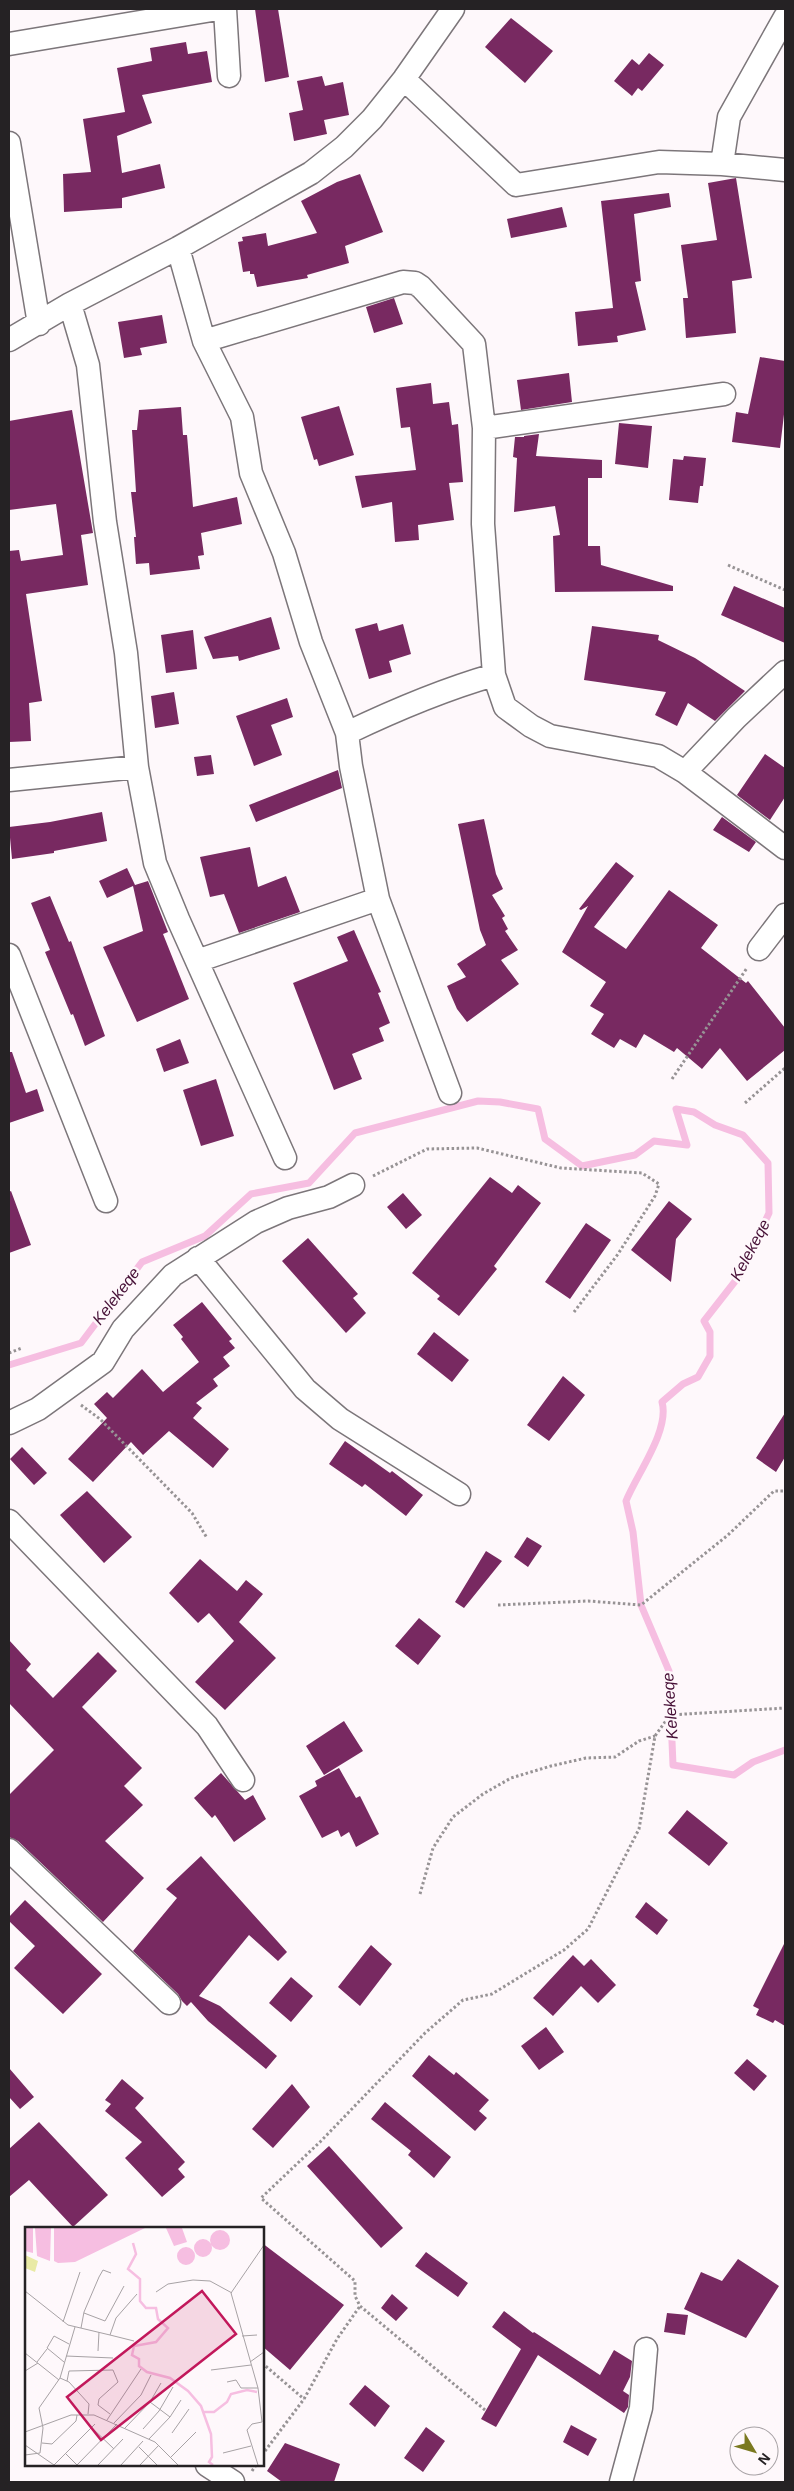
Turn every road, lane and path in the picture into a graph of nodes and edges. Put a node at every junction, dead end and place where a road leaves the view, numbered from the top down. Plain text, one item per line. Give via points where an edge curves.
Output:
1 (218, 9) edge
2 (225, 9) edge
3 (453, 9) edge
4 (785, 17) edge
5 (9, 44) edge
6 (229, 76) dead end
7 (404, 79) junction
8 (9, 143) edge
9 (722, 164) junction
10 (785, 170) edge
11 (178, 248) junction
12 (70, 304) junction
13 (39, 324) junction
14 (9, 340) edge
15 (204, 341) junction
16 (724, 394) dead end
17 (484, 428) junction
18 (728, 565) dead end
19 (785, 590) edge
20 (785, 672) edge
21 (494, 674) junction
22 (347, 733) junction
23 (137, 767) junction
24 (685, 772) junction
25 (9, 780) edge
26 (785, 848) edge
27 (378, 899) junction
28 (785, 915) edge
29 (759, 949) joint
30 (9, 955) edge
31 (197, 961) junction
32 (785, 1068) edge
33 (672, 1079) dead end
34 (450, 1093) dead end
35 (744, 1103) dead end
36 (284, 1158) dead end
37 (353, 1185) joint
38 (106, 1201) dead end
39 (198, 1258) junction
40 (574, 1312) dead end
41 (22, 1348) dead end
42 (9, 1352) edge
43 (62, 1391) junction
44 (9, 1423) edge
45 (785, 1491) edge
46 (459, 1494) dead end
47 (9, 1521) edge
48 (207, 1538) dead end
49 (498, 1605) dead end
50 (785, 1708) edge
51 (655, 1736) junction
52 (243, 1780) dead end
53 (9, 1850) edge
54 (420, 1894) dead end
55 (169, 2003) dead end
56 (360, 2306) junction
57 (646, 2349) dead end
58 (264, 2365) edge
59 (304, 2399) junction
60 (486, 2410) dead end
61 (264, 2452) edge
62 (209, 2466) edge
63 (233, 2482) edge
64 (621, 2482) edge

1 - 5 street
2 - 6 street
3 - 7 street
4 - 9 street via 729,117
7 - 9 street via 516,185 659,162
7 - 11 street via 344,148 311,173
8 - 13 street
9 - 10 street
11 - 12 street
11 - 15 street
12 - 13 street
12 - 23 street via 88,365 105,522 126,653
13 - 14 street
15 - 17 street via 403,282 415,283 474,344
15 - 22 street via 242,417 251,473 284,553 311,642
16 - 17 street
17 - 21 street via 483,524
18 - 19 path
20 - 24 street
21 - 22 street via 446,689
21 - 24 street via 505,707 550,736 658,756
22 - 27 street
23 - 25 street
23 - 31 street via 155,863
24 - 26 street
27 - 31 street
27 - 34 street
28 - 29 street
29 - 33 path
30 - 38 street
31 - 36 street
32 - 35 path
37 - 39 street via 329,1197 288,1208 256,1222
37 - 40 path via 427,1149 477,1148 561,1168 642,1172 659,1184 655,1196 618,1254
39 - 43 street via 157,1290 123,1329 103,1362
39 - 46 street via 305,1389 340,1419
41 - 42 path
43 - 44 street via 38,1409
43 - 48 path via 106,1426 192,1513
45 - 49 path via 774,1491 728,1535 641,1605 588,1601
47 - 52 street via 207,1726
50 - 51 path via 670,1715
51 - 54 path via 640,1741 616,1757 586,1758 551,1766 511,1778 483,1794 453,1817 433,1848
51 - 56 path via 638,1829 588,1928 564,1950 492,1994 463,2000 425,2033 261,2198 355,2281 355,2296
53 - 55 street
56 - 59 path
56 - 60 path
57 - 64 street via 641,2408
58 - 59 path
59 - 61 path
62 - 63 street

